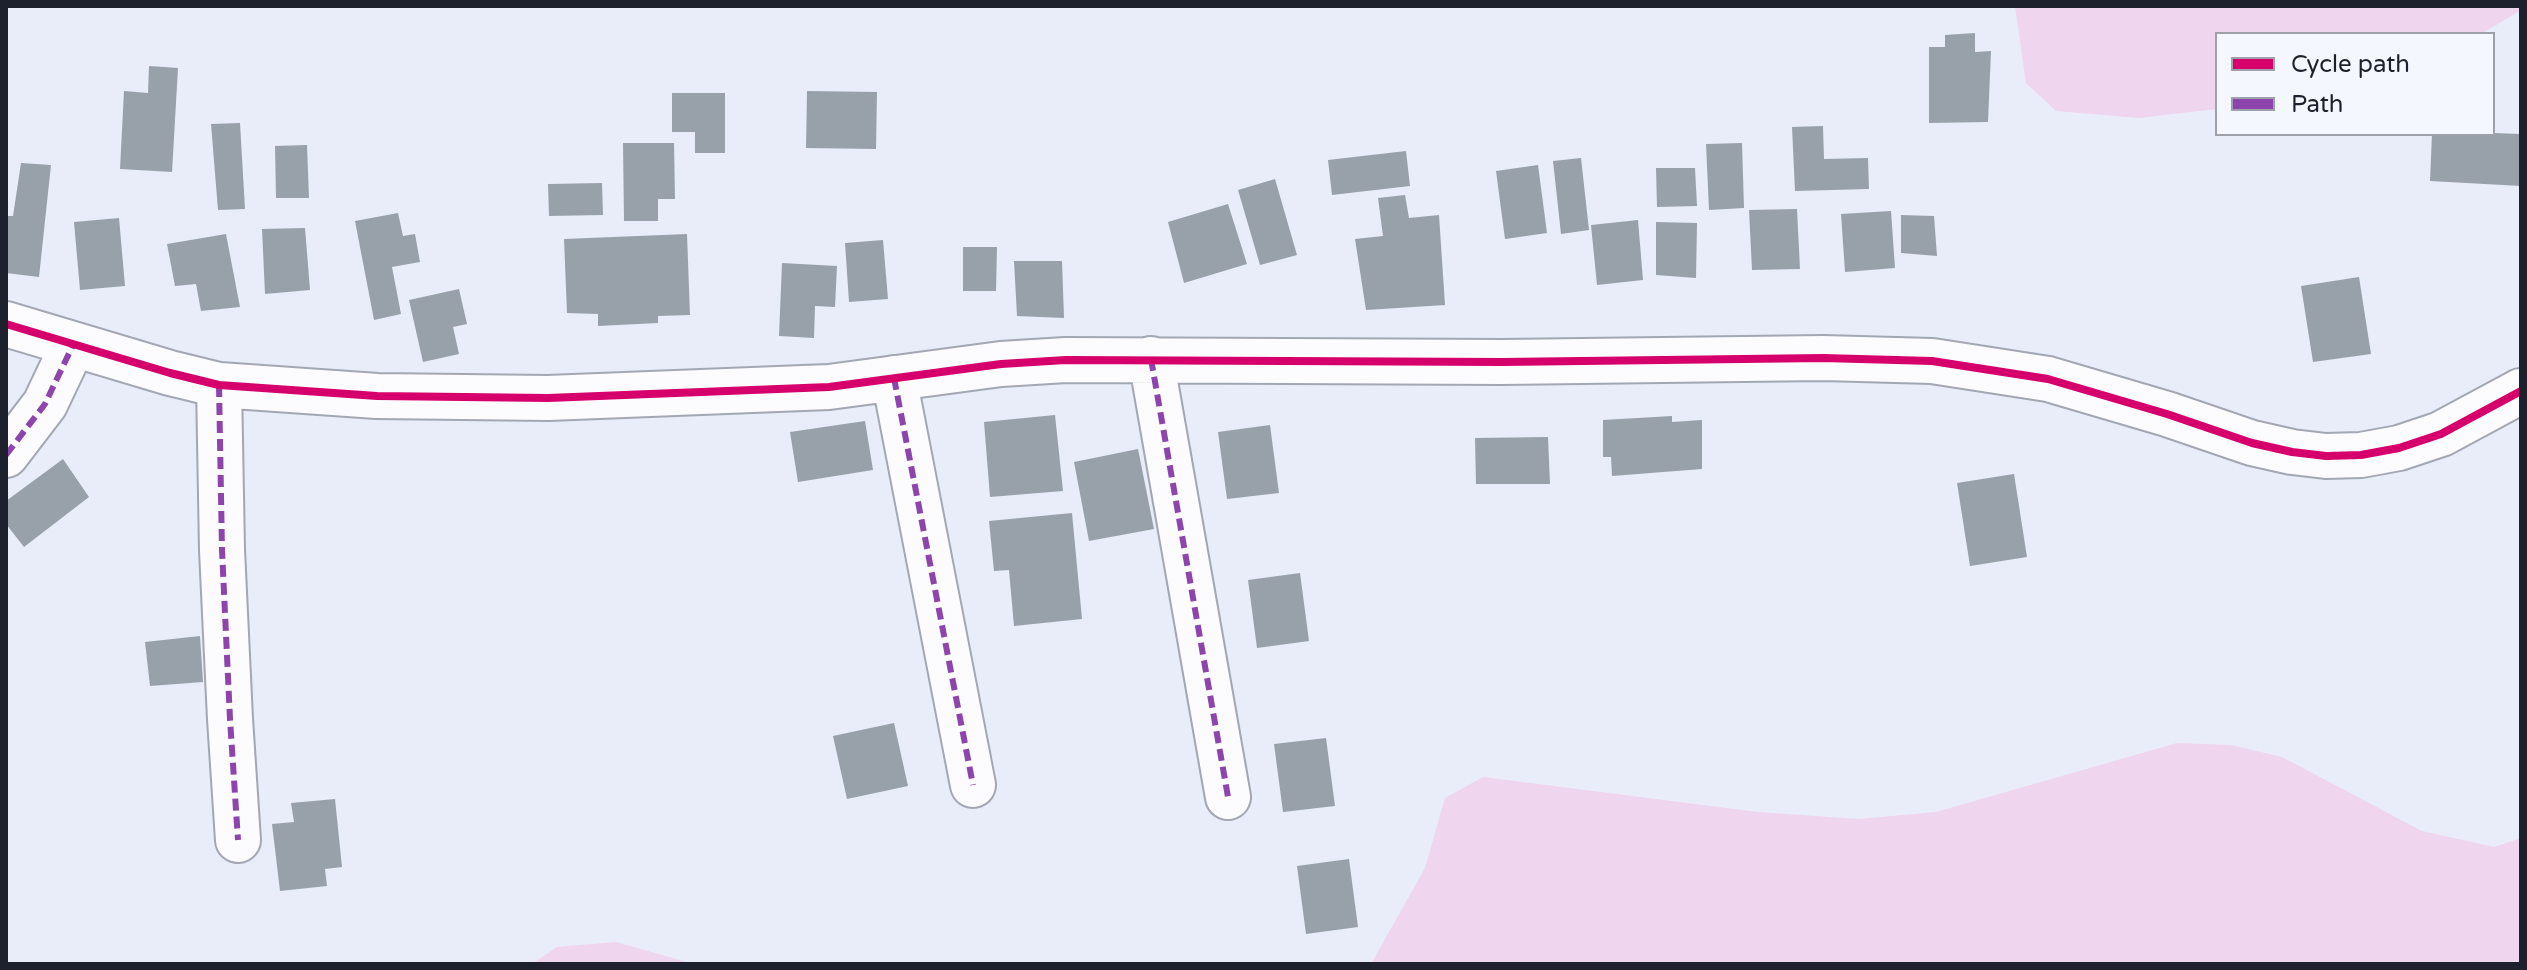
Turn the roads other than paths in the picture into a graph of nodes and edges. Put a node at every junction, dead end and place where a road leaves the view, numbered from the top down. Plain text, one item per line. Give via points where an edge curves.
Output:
1 (6, 324) edge
2 (73, 345) junction
3 (1151, 359) junction
4 (894, 378) junction
5 (219, 385) junction
6 (2521, 391) edge
7 (6, 455) edge
8 (973, 785) dead end
9 (1228, 797) dead end
10 (238, 840) dead end

1 - 2 street
2 - 5 street
2 - 7 street via 45,404
3 - 4 street via 1001,364
3 - 6 street via 1932,361 2048,379 2252,443 2326,456 2361,455 2441,434
3 - 9 street
4 - 5 street via 829,387 548,398 377,396
4 - 8 street
5 - 10 street

